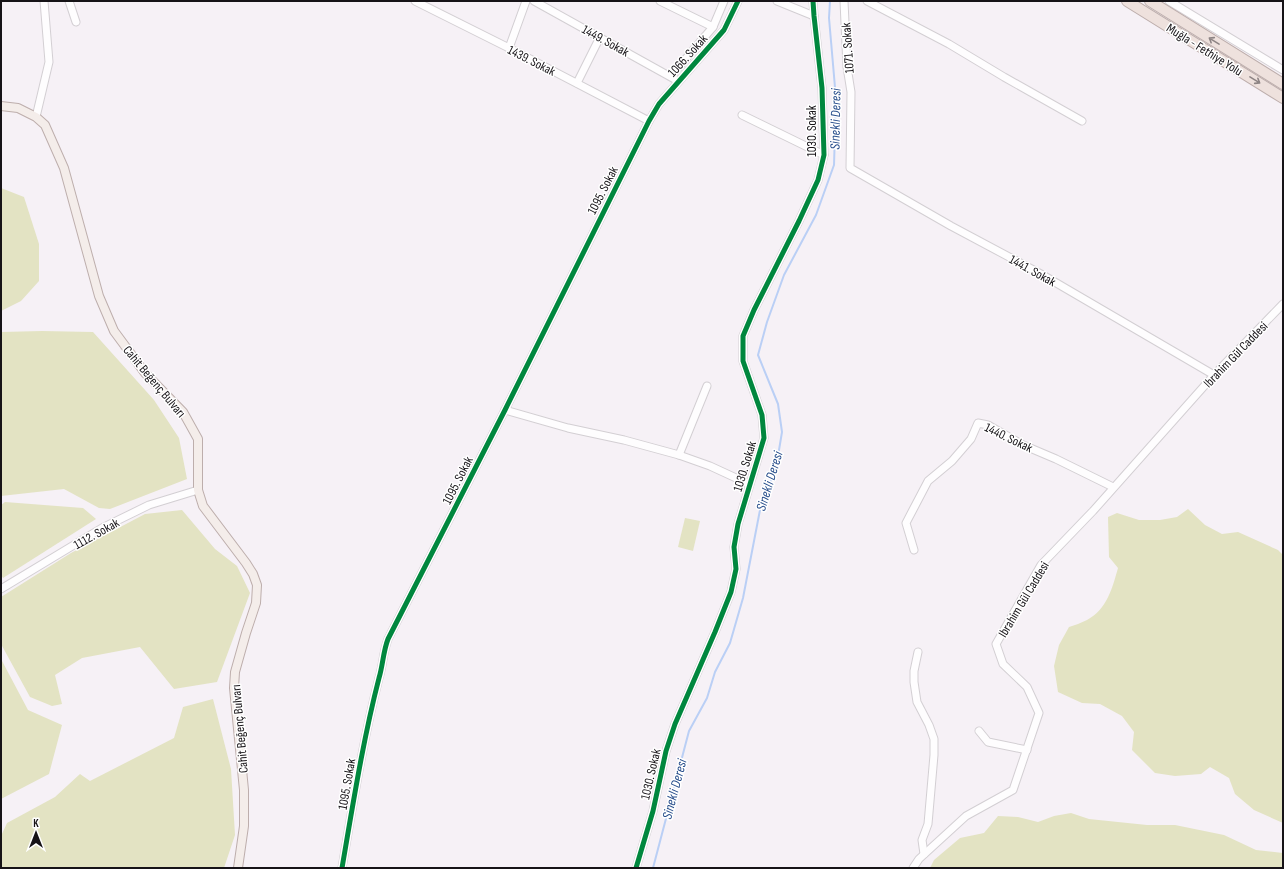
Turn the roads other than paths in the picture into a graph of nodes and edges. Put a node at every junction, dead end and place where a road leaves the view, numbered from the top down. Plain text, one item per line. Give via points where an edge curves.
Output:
1 (44, 1) edge
2 (69, 1) edge
3 (526, 1) edge
4 (534, 1) edge
5 (660, 1) edge
6 (724, 1) edge
7 (738, 1) edge
8 (777, 1) edge
9 (813, 1) edge
10 (844, 1) edge
11 (867, 1) edge
12 (1127, 1) edge
13 (1150, 1) edge
14 (1169, 1) edge
15 (420, 2) edge
16 (814, 16) junction
17 (76, 22) dead end
18 (713, 27) junction
19 (600, 37) junction
20 (509, 48) junction
21 (1283, 70) edge
22 (671, 76) junction
23 (678, 81) junction
24 (577, 83) junction
25 (1283, 84) edge
26 (1283, 98) edge
27 (1, 106) edge
28 (742, 115) dead end
29 (36, 117) junction
30 (649, 121) junction
31 (1082, 121) dead end
32 (824, 155) junction
33 (850, 168) joint
34 (1283, 304) edge
35 (1214, 375) junction
36 (707, 386) dead end
37 (505, 410) junction
38 (680, 455) junction
39 (749, 484) junction
40 (1114, 487) junction
41 (198, 490) junction
42 (914, 550) dead end
43 (2, 588) edge
44 (918, 652) dead end
45 (979, 730) dead end
46 (1026, 750) junction
47 (924, 854) junction
48 (238, 868) edge
49 (342, 868) edge
50 (636, 868) edge
51 (913, 868) edge

1 - 29 street via 49,62
2 - 17 street
3 - 20 street
4 - 19 street, 1449. Sokak
5 - 18 street
6 - 18 street
7 - 23 street, 1066. Sokak via 724,30
8 - 16 street
9 - 16 street, 1030. Sokak
10 - 33 street, 1071. Sokak via 846,67 851,92
11 - 31 street via 949,44
12 -> 26 highway, Muğla - Fethiye Yolu
25 -> 13 highway, Muğla - Fethiye Yolu
14 - 21 street
15 - 20 street, 1439. Sokak
16 - 32 street, 1030. Sokak via 822,88
18 - 22 street
19 - 22 street, 1449. Sokak
19 - 24 street
20 - 24 street, 1439. Sokak
22 - 23 street, 1449. Sokak
23 - 30 street, 1066. Sokak
24 - 30 street, 1439. Sokak
27 - 29 main road, Cahit Beğenç Bulvarı via 18,108
28 - 32 street
29 - 41 main road, Cahit Beğenç Bulvarı via 45,125 64,168 100,296 114,331 145,373 183,412 198,440
30 - 37 street, 1095. Sokak
32 - 39 street, 1030. Sokak via 818,180 743,336 743,361 762,415 764,438
33 - 35 street, 1441. Sokak via 1041,274
34 - 35 street, Ibrahim Gül Caddesi
35 - 40 street, Ibrahim Gül Caddesi
36 - 38 street
37 - 38 street
37 - 49 street, 1095. Sokak via 384,648
38 - 39 street
39 - 50 street, 1030. Sokak via 734,547 736,569 731,592 675,724
40 - 42 street, 1440. Sokak via 1023,445 988,425 978,423 970,439 952,461 928,481 906,524
40 - 46 street, Ibrahim Gül Caddesi via 1041,565 996,644 1003,664 1027,687 1039,712
41 - 43 street, 1112. Sokak via 149,505 102,528
41 - 48 main road, Cahit Beğenç Bulvarı via 203,506 246,563 257,585 256,603 235,672 234,688 244,790 244,826
44 - 47 street via 914,671 917,702 934,739 928,824 922,840
45 - 46 street via 988,742
46 - 47 street, Ibrahim Gül Caddesi via 1013,790 966,816
47 - 51 street, Ibrahim Gül Caddesi

